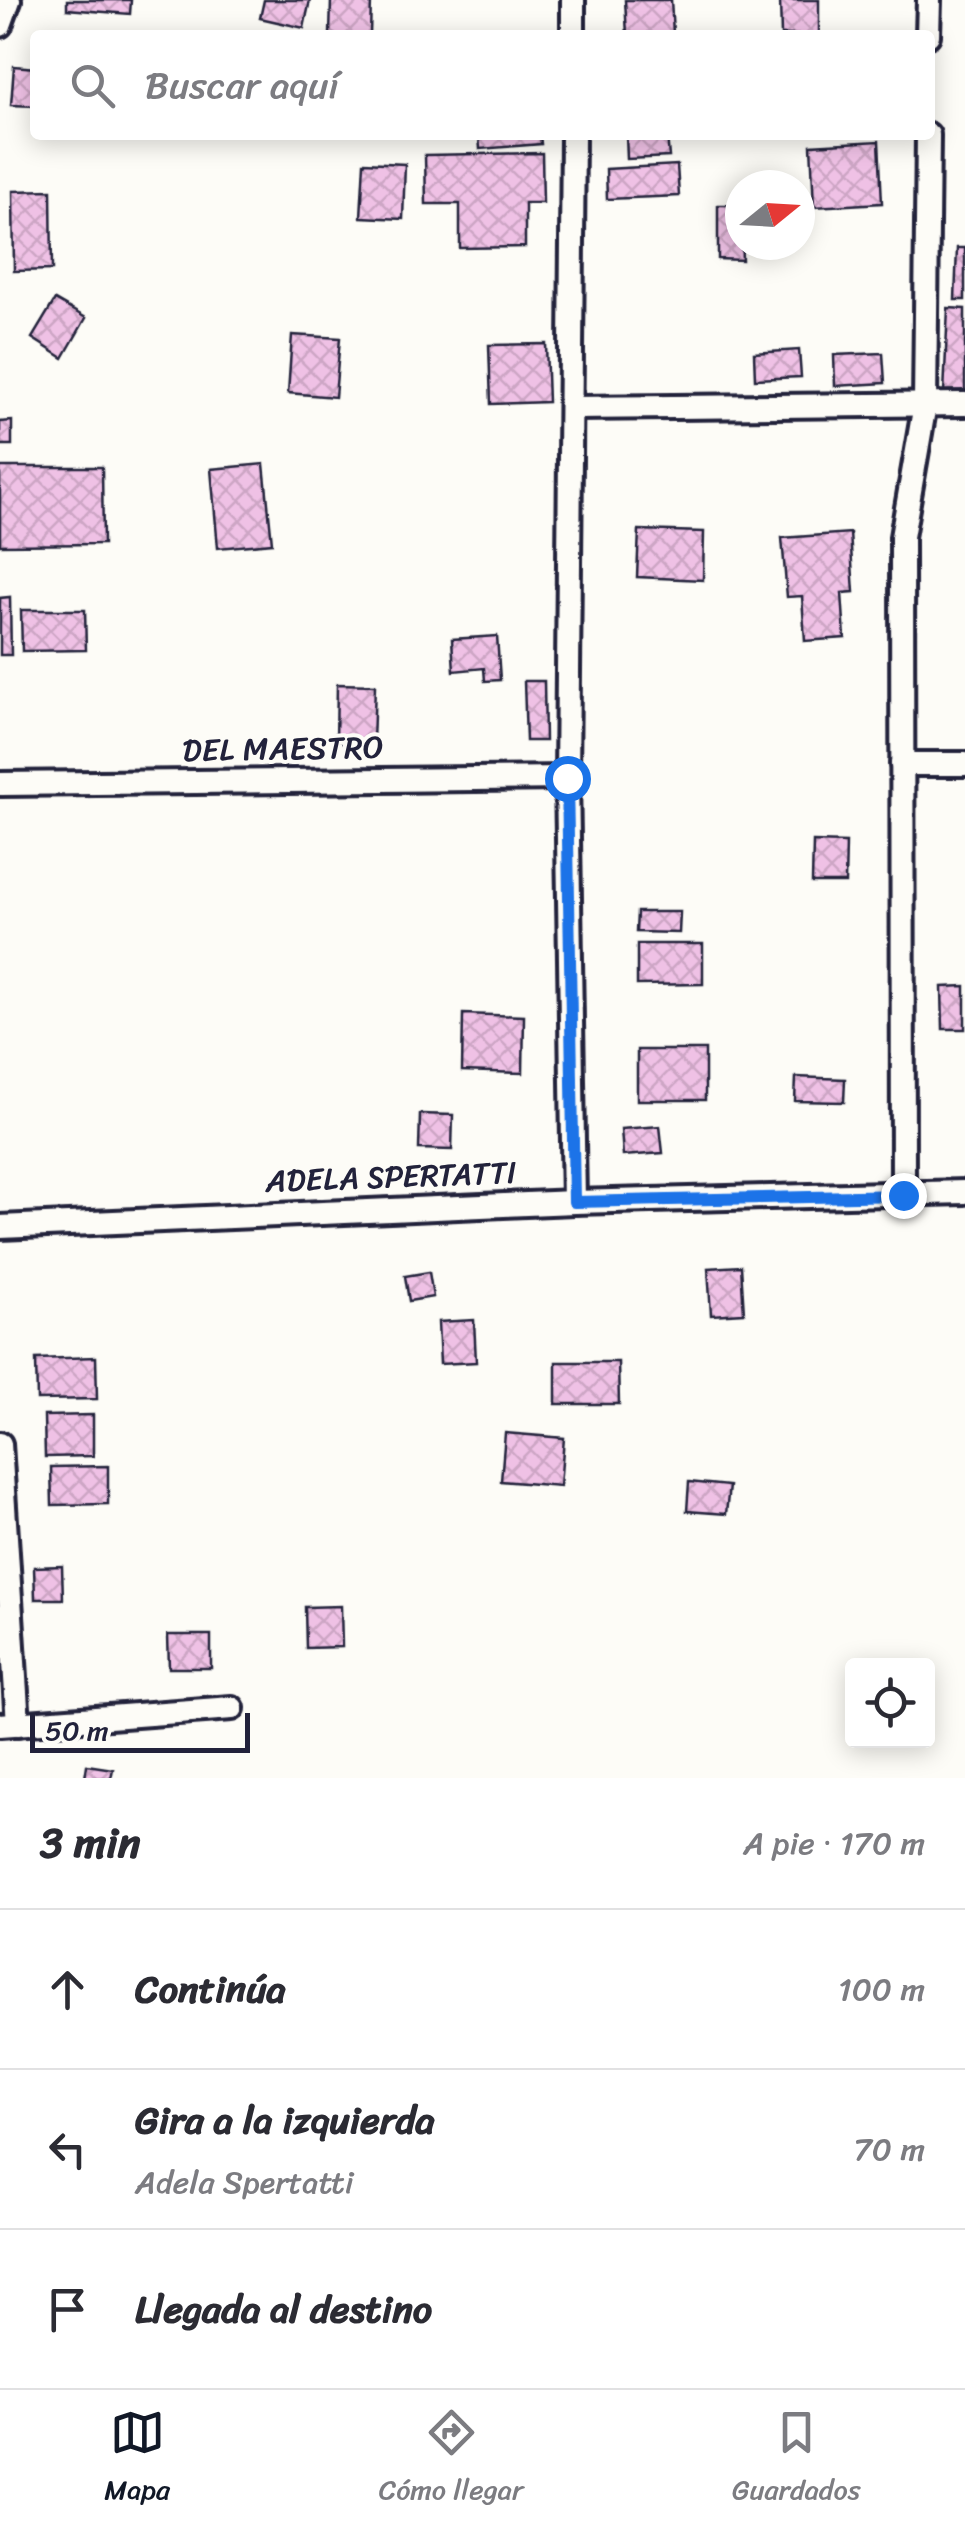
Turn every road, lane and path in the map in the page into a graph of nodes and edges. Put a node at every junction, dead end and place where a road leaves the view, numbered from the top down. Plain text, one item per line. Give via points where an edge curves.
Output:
1 (573, 0) edge
2 (929, 0) edge
3 (573, 30) edge
4 (928, 30) edge
5 (573, 140) edge
6 (928, 140) edge
7 (925, 404) junction
8 (965, 404) edge
9 (572, 408) junction
10 (902, 764) junction
11 (965, 764) edge
12 (567, 778) junction
13 (0, 784) edge
14 (965, 1192) edge
15 (903, 1195) junction
16 (574, 1202) junction
17 (0, 1226) edge
18 (0, 1444) edge
19 (232, 1708) dead end
20 (9, 1725) edge

1 - 3 street
2 - 4 street
5 - 9 street
6 - 7 street
7 - 8 street
7 - 9 street
7 - 10 street via 902,538
9 - 12 street
10 - 11 street
10 - 15 street
12 - 13 street, DEL MAESTRO
12 - 16 street
14 - 15 street, ADELA SPERTATTI
15 - 16 street, ADELA SPERTATTI
16 - 17 street, ADELA SPERTATTI
18 - 20 street
19 - 20 street

